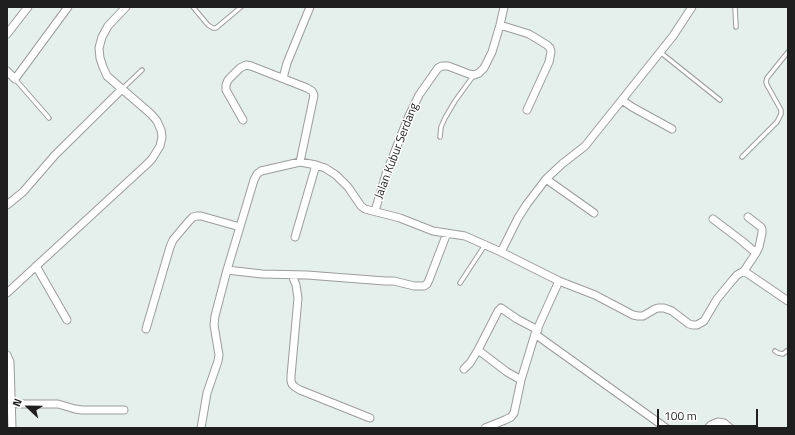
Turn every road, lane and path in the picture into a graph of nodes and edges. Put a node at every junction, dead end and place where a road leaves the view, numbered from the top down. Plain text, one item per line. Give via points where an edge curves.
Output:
1 (28, 7) edge
2 (68, 7) edge
3 (193, 7) edge
4 (241, 7) edge
5 (310, 7) edge
6 (504, 7) edge
7 (692, 7) edge
8 (735, 7) edge
9 (123, 8) edge
10 (500, 25) junction
11 (736, 27) dead end
12 (7, 34) edge
13 (660, 52) junction
14 (788, 52) edge
15 (142, 70) dead end
16 (7, 71) edge
17 (474, 75) junction
18 (15, 78) junction
19 (282, 78) junction
20 (122, 89) junction
21 (622, 100) junction
22 (720, 100) dead end
23 (527, 110) dead end
24 (49, 118) dead end
25 (244, 120) dead end
26 (672, 129) dead end
27 (440, 136) dead end
28 (742, 157) dead end
29 (300, 162) junction
30 (316, 164) junction
31 (546, 179) junction
32 (7, 205) edge
33 (375, 211) junction
34 (594, 213) dead end
35 (748, 217) dead end
36 (713, 219) dead end
37 (240, 227) junction
38 (447, 233) junction
39 (295, 237) dead end
40 (484, 245) junction
41 (501, 252) junction
42 (756, 253) junction
43 (36, 266) junction
44 (228, 270) junction
45 (744, 271) junction
46 (292, 274) junction
47 (559, 280) junction
48 (460, 283) dead end
49 (7, 293) edge
50 (788, 301) edge
51 (67, 320) dead end
52 (146, 329) dead end
53 (536, 332) junction
54 (478, 350) junction
55 (788, 350) edge
56 (774, 351) dead end
57 (7, 355) edge
58 (464, 369) dead end
59 (521, 380) junction
60 (11, 403) junction
61 (124, 410) dead end
62 (370, 418) dead end
63 (12, 428) edge
64 (201, 428) edge
65 (485, 428) edge
66 (666, 428) edge
67 (708, 428) edge
68 (730, 428) edge

1 - 12 street
2 - 18 street
3 - 4 lane via 213,28
5 - 19 street
6 - 10 street
7 - 13 street
8 - 11 lane
9 - 20 street via 108,26 99,48 107,76
10 - 17 street via 484,68
10 - 23 street via 529,34 550,48 549,62
13 - 21 street
13 - 22 lane
14 - 28 lane via 766,82 781,114 777,122
15 - 20 lane
16 - 18 street
17 - 27 lane via 450,109 441,127
17 - 33 street, Jalan Kubur Serdang via 448,66 438,68 433,74 408,118 386,174
18 - 24 lane
19 - 25 street via 246,66 240,68 228,80 226,90
19 - 29 street via 307,88 314,94
20 - 32 street via 55,155 23,192
20 - 43 street via 157,121 162,130 160,146 146,165
21 - 26 street
21 - 31 street via 585,146
29 - 30 street
29 - 37 street via 257,174
30 - 33 street via 336,175 361,206
30 - 39 street
31 - 34 street
31 - 41 street via 518,218
33 - 38 street via 433,232
35 - 42 street via 762,229
36 - 42 street
37 - 44 street
37 - 52 street via 201,216 193,217 188,222 170,247
38 - 40 street via 465,236
38 - 46 street via 429,280 424,286 394,281
40 - 41 street
40 - 48 lane
41 - 47 street
42 - 45 street
43 - 49 street
43 - 51 street
44 - 46 street
44 - 64 street via 214,325 218,361 207,393
45 - 47 street via 737,275 717,299 704,321 697,325 689,324 664,308 655,309 643,316 633,315
45 - 50 street
46 - 62 street via 298,298 292,384 300,390
47 - 53 street
53 - 54 street via 501,308
53 - 59 street
53 - 66 street
54 - 58 street
54 - 59 street
55 - 56 lane via 783,354
57 - 60 street via 10,362
59 - 65 street via 514,413 511,417
60 - 61 street via 58,404 82,410
60 - 63 street
67 - 68 street via 718,422

